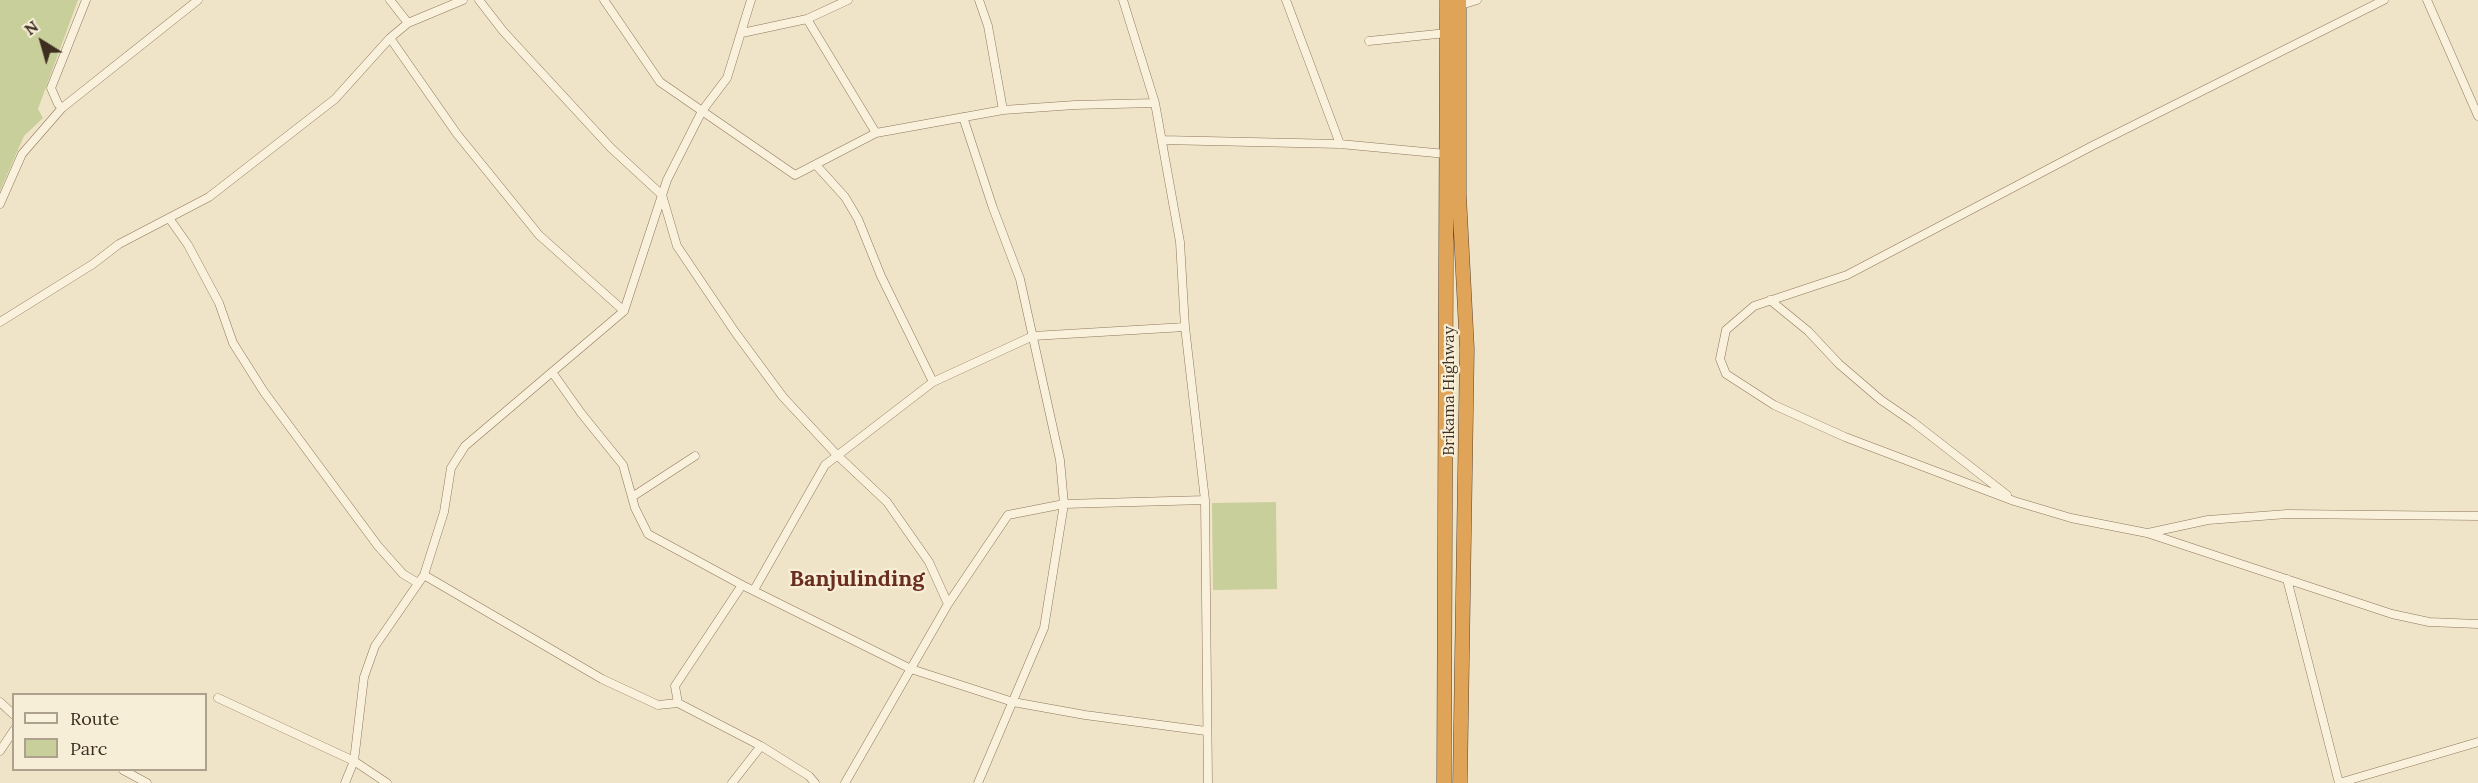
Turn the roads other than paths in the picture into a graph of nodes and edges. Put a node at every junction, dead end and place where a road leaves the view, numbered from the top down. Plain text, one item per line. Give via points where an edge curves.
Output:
1 (86, 0) edge
2 (198, 0) edge
3 (390, 0) edge
4 (463, 0) edge
5 (479, 0) edge
6 (604, 0) edge
7 (751, 0) edge
8 (848, 0) edge
9 (979, 0) edge
10 (1123, 0) edge
11 (1286, 0) edge
12 (1477, 0) edge
13 (2384, 0) edge
14 (2427, 0) edge
15 (1453, 3) edge
16 (807, 19) junction
17 (408, 23) junction
18 (742, 33) junction
19 (1447, 33) junction
20 (390, 38) junction
21 (1369, 41) dead end
22 (1155, 103) junction
23 (62, 108) junction
24 (1003, 110) junction
25 (702, 111) junction
26 (2478, 116) edge
27 (963, 117) junction
28 (876, 133) junction
29 (1162, 140) junction
30 (1340, 144) junction
31 (1446, 154) junction
32 (816, 165) junction
33 (662, 195) junction
34 (0, 204) edge
35 (169, 218) junction
36 (1770, 300) junction
37 (624, 311) junction
38 (0, 322) edge
39 (1185, 327) junction
40 (1033, 336) junction
41 (552, 372) junction
42 (933, 382) junction
43 (837, 455) junction
44 (695, 456) dead end
45 (632, 496) junction
46 (1205, 500) junction
47 (2014, 501) junction
48 (1064, 504) junction
49 (2478, 516) edge
50 (2147, 533) junction
51 (424, 575) junction
52 (2288, 579) junction
53 (418, 584) junction
54 (742, 585) junction
55 (754, 590) junction
56 (948, 604) junction
57 (2478, 624) edge
58 (911, 669) junction
59 (218, 698) dead end
60 (0, 702) edge
61 (1013, 702) junction
62 (678, 704) junction
63 (12, 713) edge
64 (1206, 731) junction
65 (12, 733) edge
66 (2478, 742) edge
67 (761, 746) junction
68 (0, 752) edge
69 (354, 761) junction
70 (125, 771) edge
71 (2359, 780) edge
72 (147, 783) edge
73 (345, 783) edge
74 (387, 783) edge
75 (732, 783) edge
76 (815, 783) edge
77 (845, 783) edge
78 (978, 783) edge
79 (1208, 783) edge
80 (1444, 783) edge
81 (1461, 783) edge
82 (2339, 783) edge

1 - 23 street via 51,88
2 - 23 street
3 - 17 street
4 - 17 street
5 - 33 street via 611,148
6 - 25 street via 660,82
7 - 18 street
8 - 16 street
9 - 24 street via 988,26
10 - 22 street
11 - 30 street
12 - 15 street
13 - 36 street via 2092,146 1848,275
14 - 26 street
15 - 19 highway, Brikama Highway
15 - 81 highway, Brikama Highway via 1467,350
16 - 18 street
16 - 28 street
17 - 20 street
18 - 25 street via 727,78
19 - 21 street
19 - 31 highway, Brikama Highway
20 - 35 street via 335,99 209,197
20 - 37 street via 457,134 539,235
22 - 24 street
22 - 29 street
23 - 34 street via 22,154
24 - 27 street
25 - 32 street via 795,175
25 - 33 street
27 - 28 street
27 - 40 street via 1020,279
28 - 32 street
29 - 30 street
29 - 39 street via 1180,242
30 - 31 street
31 - 80 highway, Brikama Highway
32 - 42 street via 858,219 880,276
33 - 37 street
33 - 43 street via 677,246 783,397
35 - 38 street via 119,244
35 - 53 street via 188,245 219,303 233,343 264,392 378,546 403,574
36 - 47 street via 1881,400
36 - 47 street via 1754,306 1726,330 1720,358 1726,374 1774,405 1845,437
37 - 41 street
39 - 40 street
39 - 46 street
40 - 42 street
40 - 48 street via 1060,460
41 - 45 street via 623,465
41 - 51 street via 465,446 451,468 444,512
42 - 43 street
43 - 55 street via 825,465
43 - 56 street via 887,502 908,530 929,562
44 - 45 street
45 - 54 street via 648,534
46 - 48 street
46 - 64 street
47 - 50 street via 2071,518
48 - 56 street via 1008,515
48 - 61 street via 1044,628
49 - 50 street via 2287,514 2208,520
50 - 52 street
51 - 53 street
51 - 62 street via 602,679 658,705
52 - 57 street via 2392,614 2429,622
52 - 82 street
53 - 69 street via 371,656 364,677
54 - 55 street
54 - 62 street via 675,686
55 - 58 street
56 - 58 street
58 - 61 street
58 - 77 street
59 - 69 street
60 - 63 street
61 - 64 street
61 - 78 street
62 - 67 street
64 - 79 street
65 - 68 street
66 - 71 street
67 - 75 street
67 - 76 street
69 - 73 street
69 - 74 street
70 - 72 street
71 - 82 street

